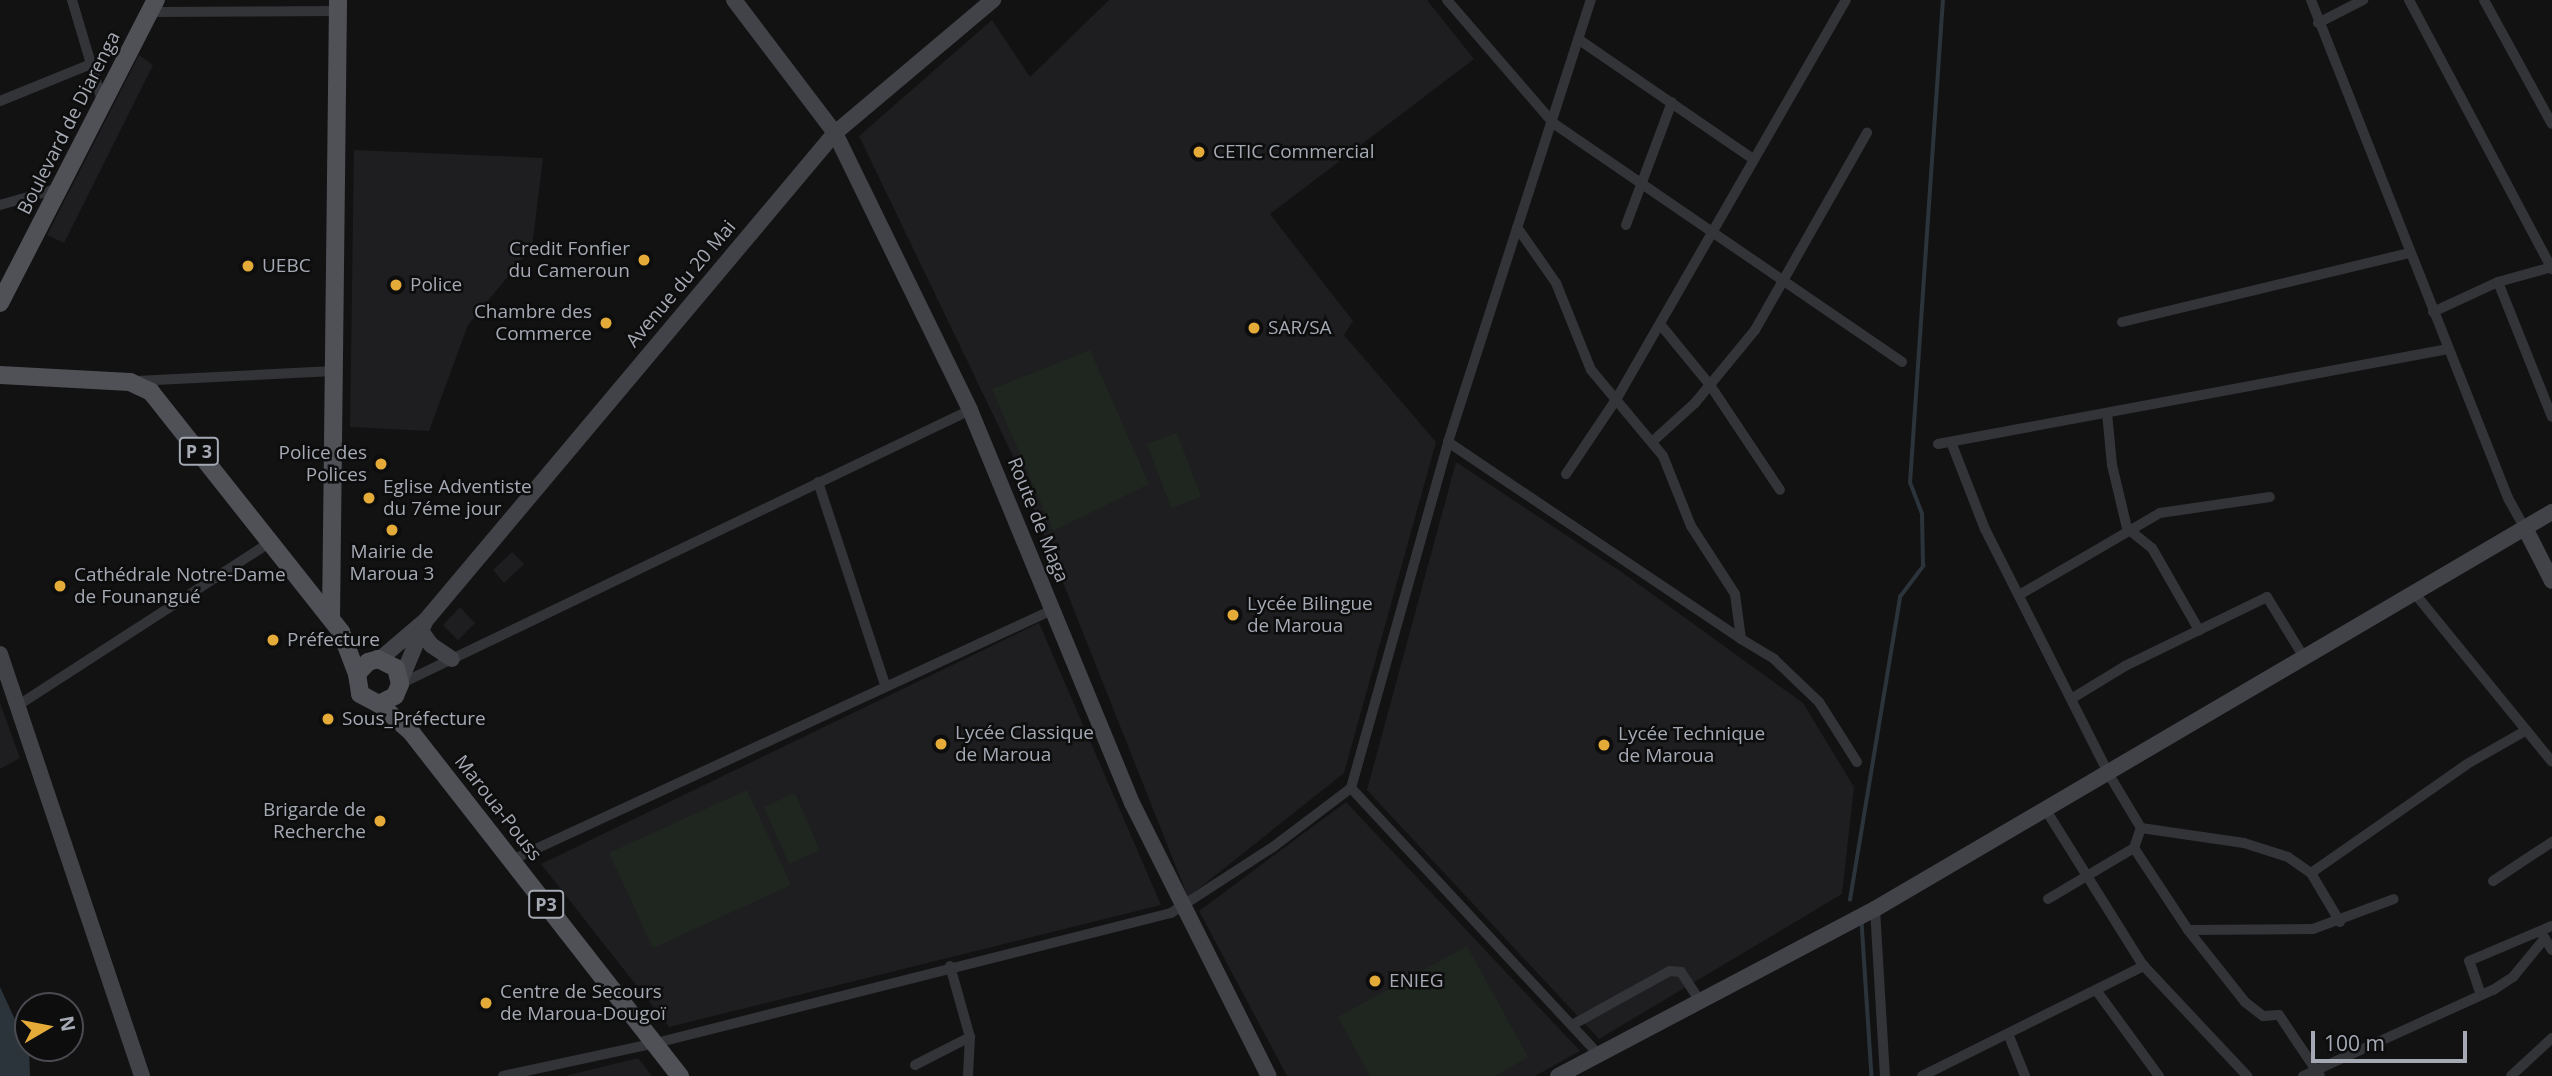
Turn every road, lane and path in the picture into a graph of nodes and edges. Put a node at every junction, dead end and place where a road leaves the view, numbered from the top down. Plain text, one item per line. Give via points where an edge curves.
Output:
1 (72, 0) edge
2 (734, 0) edge
3 (993, 0) edge
4 (1447, 0) edge
5 (1591, 0) edge
6 (1846, 0) edge
7 (2311, 0) edge
8 (2363, 0) edge
9 (2409, 0) edge
10 (2484, 0) edge
11 (153, 6) edge
12 (338, 6) edge
13 (2318, 23) junction
14 (1578, 39) junction
15 (91, 64) junction
16 (0, 101) edge
17 (1672, 102) junction
18 (103, 104) junction
19 (1553, 123) junction
20 (2552, 124) edge
21 (835, 133) junction
22 (1867, 133) dead end
23 (1754, 159) junction
24 (1641, 184) junction
25 (60, 188) junction
26 (0, 205) edge
27 (1626, 225) dead end
28 (1517, 227) junction
29 (1712, 233) junction
30 (2409, 253) junction
31 (2552, 267) edge
32 (1783, 282) junction
33 (2498, 282) junction
34 (0, 303) edge
35 (2433, 312) junction
36 (2122, 322) dead end
37 (1660, 324) junction
38 (2448, 349) junction
39 (1902, 362) dead end
40 (334, 371) junction
41 (0, 375) edge
42 (130, 382) junction
43 (1710, 385) junction
44 (1617, 398) junction
45 (970, 410) junction
46 (2107, 413) junction
47 (2552, 417) edge
48 (1653, 441) junction
49 (1448, 442) junction
50 (1951, 442) junction
51 (1938, 444) dead end
52 (1566, 474) dead end
53 (818, 482) junction
54 (1780, 490) dead end
55 (2270, 497) dead end
56 (2552, 512) edge
57 (2127, 528) junction
58 (2526, 530) junction
59 (269, 543) junction
60 (2552, 582) edge
61 (2019, 595) junction
62 (2416, 595) junction
63 (1052, 610) junction
64 (336, 625) junction
65 (423, 626) junction
66 (2199, 629) junction
67 (1741, 639) junction
68 (0, 654) edge
69 (379, 659) junction
70 (452, 659) junction
71 (2305, 659) junction
72 (357, 674) junction
73 (885, 685) junction
74 (399, 686) junction
75 (2071, 699) junction
76 (379, 704) junction
77 (17, 706) junction
78 (2525, 731) junction
79 (411, 732) junction
80 (1857, 762) dead end
81 (2552, 762) edge
82 (2108, 773) junction
83 (1351, 788) junction
84 (2044, 807) junction
85 (2141, 828) junction
86 (2552, 842) edge
87 (2134, 848) junction
88 (512, 860) junction
89 (2311, 873) junction
90 (2090, 877) junction
91 (2493, 881) dead end
92 (2048, 899) dead end
93 (2394, 899) dead end
94 (1182, 909) junction
95 (1875, 909) junction
96 (2340, 922) junction
97 (2552, 926) edge
98 (2188, 930) junction
99 (2543, 935) junction
100 (2552, 950) edge
101 (950, 966) junction
102 (2144, 966) junction
103 (2096, 990) junction
104 (2481, 995) junction
105 (1698, 998) junction
106 (1572, 1025) junction
107 (2008, 1035) junction
108 (970, 1037) junction
109 (2552, 1038) edge
110 (656, 1042) junction
111 (1598, 1054) junction
112 (915, 1065) dead end
113 (1578, 1071) edge
114 (2318, 1073) edge
115 (142, 1075) edge
116 (503, 1076) edge
117 (680, 1076) edge
118 (968, 1076) edge
119 (1269, 1076) edge
120 (1558, 1076) edge
121 (1885, 1076) edge
122 (1922, 1076) edge
123 (2025, 1076) edge
124 (2159, 1076) edge
125 (2247, 1076) edge
126 (2302, 1076) edge
127 (2511, 1076) edge

1 - 15 street
2 - 21 main road, Route de Maga
3 - 21 main road, Avenue du 20 Mai
4 - 19 street
5 - 14 street
6 - 23 street
7 - 13 street
8 - 13 street
9 - 31 street
10 - 20 street
11 - 12 street
11 - 18 main road, Boulevard de Diarenga
12 - 40 main road
13 - 30 street
14 - 17 street
14 - 19 street
15 - 16 street
15 - 18 street
17 - 23 street
17 - 24 street
18 - 25 main road, Boulevard de Diarenga
19 - 24 street
19 - 28 street
21 - 45 main road, Route de Maga
21 - 65 main road, Avenue du 20 Mai
22 - 32 street
23 - 29 street
24 - 27 street
24 - 29 street
25 - 26 street
25 - 34 main road, Boulevard de Diarenga
28 - 44 street via 1559,289 1586,362
28 - 49 street
29 - 32 street
29 - 37 street
30 - 35 street
30 - 36 street
31 - 33 street
32 - 39 street
32 - 43 street via 1755,330
33 - 35 street
33 - 47 street
35 - 38 street
37 - 43 street
37 - 44 street
38 - 46 street
38 - 58 street via 2508,498
40 - 42 street
40 - 64 main road
41 - 42 main road, P 3
42 - 59 main road, P 3 via 159,399
43 - 48 street
43 - 54 street
44 - 48 street
44 - 52 street
45 - 53 street
45 - 63 main road, Route de Maga
46 - 50 street
46 - 57 street via 2112,465
48 - 67 street via 1699,541 1735,594
49 - 67 street
49 - 83 street
50 - 51 street
50 - 61 street via 1985,529
53 - 70 street
53 - 73 street
55 - 57 street via 2160,513
56 - 58 main road
57 - 61 street
57 - 66 street via 2152,548
58 - 60 main road
58 - 62 main road
59 - 64 main road, P 3
59 - 77 street
61 - 75 street
62 - 71 main road
62 - 78 street
63 - 73 street
63 - 94 main road, Route de Maga
64 - 69 main road, P 3
64 - 72 main road, P 3
65 - 69 main road
65 - 70 main road via 431,645
65 - 74 main road
66 - 71 street via 2269,597
66 - 75 street
67 - 80 street via 1774,659 1819,702
68 - 77 main road
69 - 72 main road via 368,662
69 - 74 main road via 396,668
70 - 74 street
71 - 82 main road
72 - 76 main road via 360,694
73 - 88 street
74 - 76 main road
74 - 79 main road
75 - 82 street
76 - 79 main road
77 - 115 main road
78 - 81 street
78 - 89 street via 2467,764
79 - 88 main road, Maroua-Pouss / P3
82 - 84 main road
82 - 85 street
83 - 94 street
83 - 106 street
84 - 90 street
84 - 95 main road
85 - 87 street
85 - 89 street via 2245,843 2288,857
86 - 91 street
87 - 90 street
87 - 98 street
88 - 110 main road, Maroua-Pouss / P3
89 - 96 street
90 - 92 street
90 - 102 street
93 - 96 street
94 - 101 street
94 - 119 main road, Route de Maga
95 - 105 main road
95 - 121 street
96 - 98 street via 2313,929
97 - 99 street
98 - 114 street via 2245,1002 2263,1016 2279,1015
99 - 100 street
99 - 104 street via 2513,976
99 - 104 street via 2469,961
101 - 108 street
101 - 110 street
102 - 103 street
102 - 125 street
103 - 107 street
103 - 124 street
104 - 114 street
105 - 106 street via 1681,972 1670,971
105 - 111 main road
106 - 111 street
107 - 122 street
107 - 123 street
108 - 112 street
108 - 118 street
109 - 127 street
110 - 116 street
110 - 117 main road, Maroua-Pouss / P3
111 - 113 main road
113 - 120 main road
114 - 126 street

